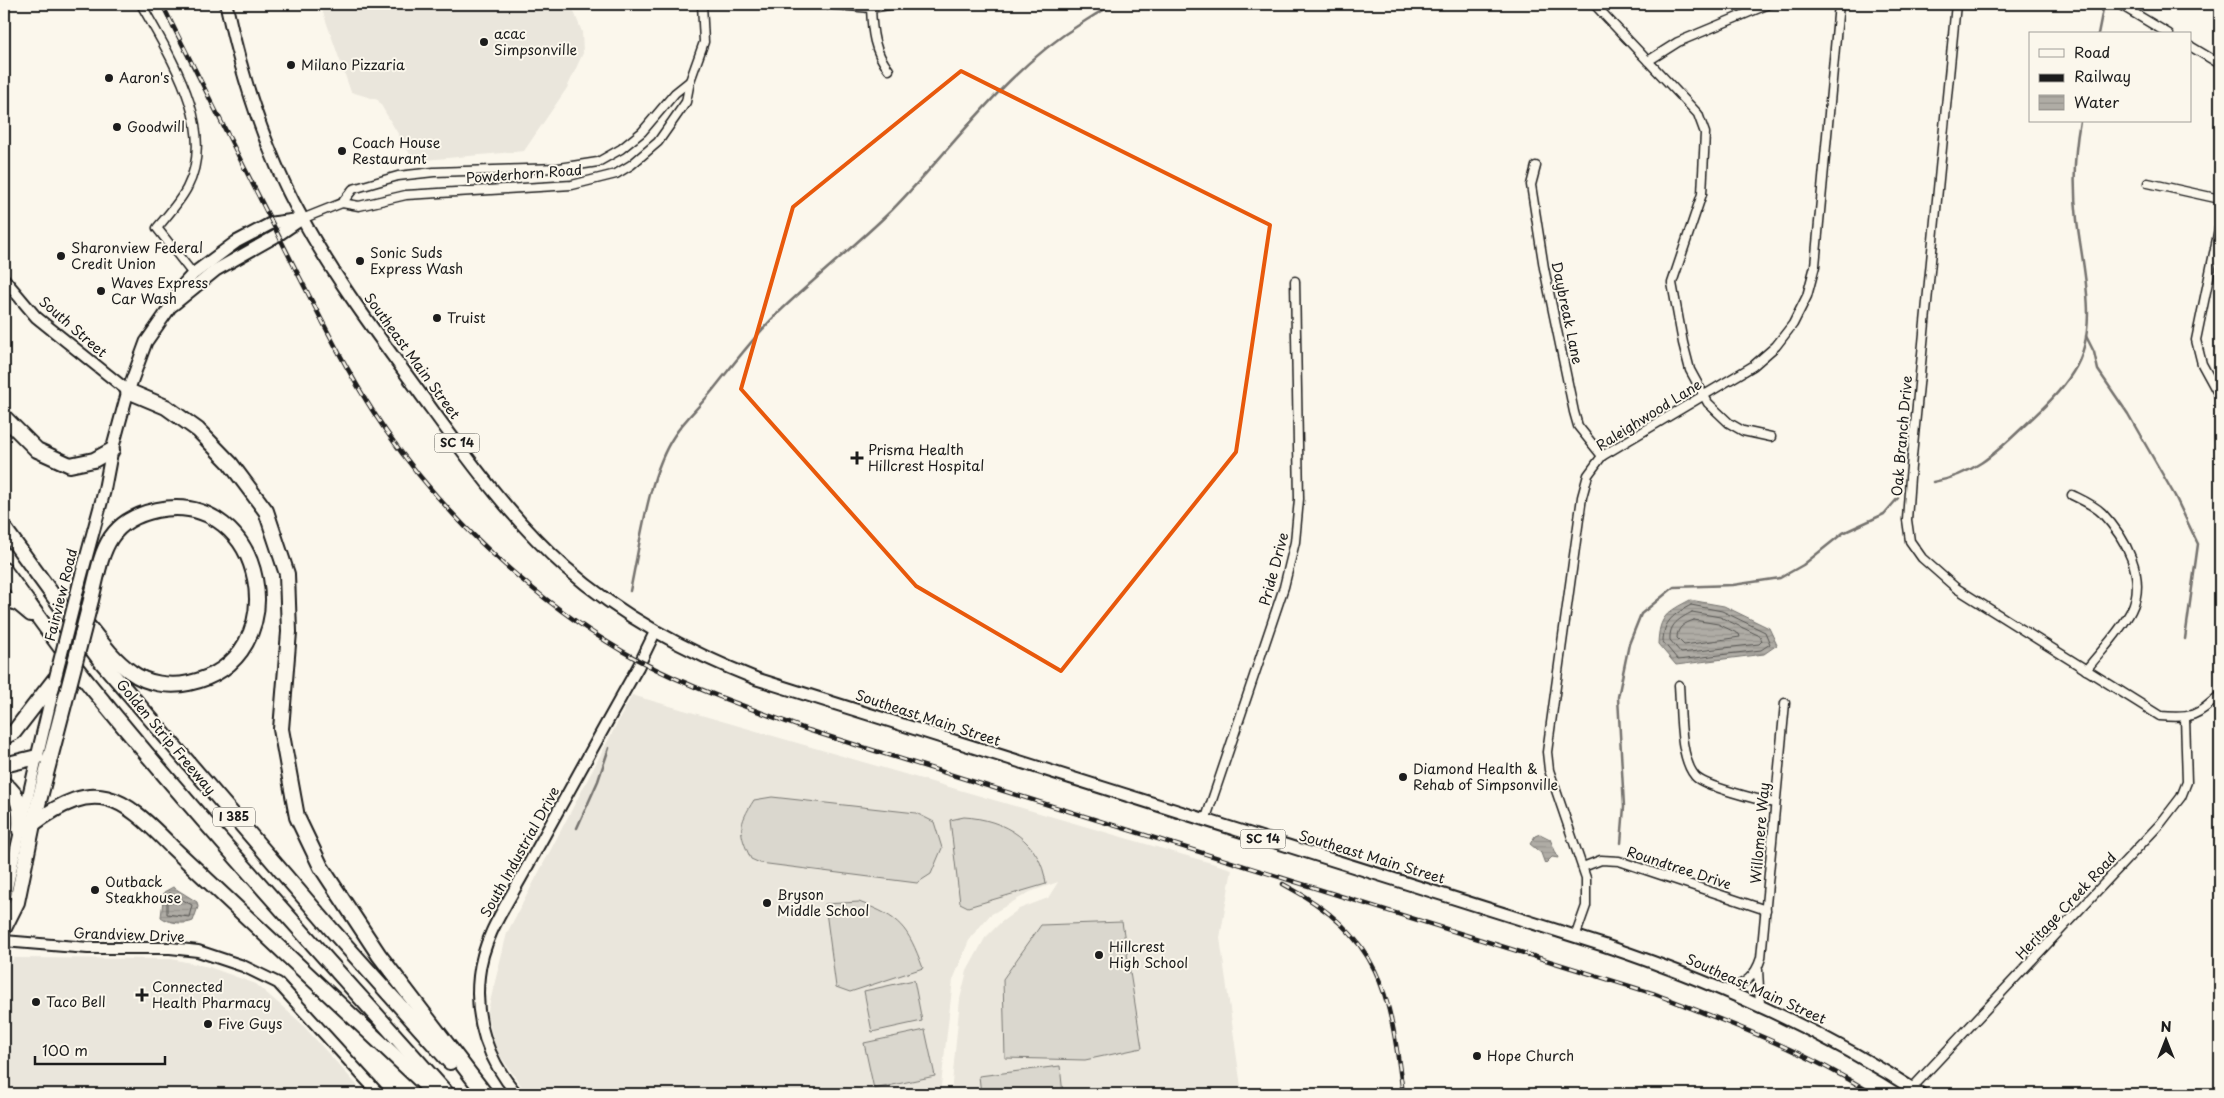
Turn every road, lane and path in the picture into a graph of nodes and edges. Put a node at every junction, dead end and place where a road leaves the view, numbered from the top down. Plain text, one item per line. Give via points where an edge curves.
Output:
1 (140, 4) edge
2 (226, 4) edge
3 (702, 4) edge
4 (826, 4) edge
5 (894, 4) edge
6 (1594, 4) edge
7 (1769, 4) edge
8 (1838, 4) edge
9 (1956, 4) edge
10 (2119, 4) edge
11 (870, 8) junction
12 (2166, 32) edge
13 (2192, 47) edge
14 (1648, 61) junction
15 (2220, 64) edge
16 (889, 70) dead end
17 (690, 81) junction
18 (1536, 166) dead end
19 (2148, 183) dead end
20 (2220, 199) edge
21 (342, 203) junction
22 (302, 219) junction
23 (2220, 224) edge
24 (193, 274) junction
25 (4, 279) edge
26 (1295, 281) dead end
27 (171, 306) junction
28 (128, 391) junction
29 (1703, 396) junction
30 (2220, 397) edge
31 (4, 416) edge
32 (1771, 437) dead end
33 (112, 450) junction
34 (1602, 456) junction
35 (2072, 495) dead end
36 (4, 526) edge
37 (4, 570) edge
38 (4, 598) edge
39 (45, 626) junction
40 (655, 632) junction
41 (2086, 670) junction
42 (55, 679) junction
43 (1679, 685) dead end
44 (2220, 695) edge
45 (1785, 703) dead end
46 (2185, 718) junction
47 (4, 737) edge
48 (37, 757) junction
49 (4, 765) edge
50 (4, 784) edge
51 (1775, 803) junction
52 (1205, 821) junction
53 (33, 824) junction
54 (20, 831) junction
55 (1583, 867) junction
56 (4, 901) edge
57 (1766, 910) junction
58 (4, 928) edge
59 (1575, 937) junction
60 (4, 941) edge
61 (1758, 965) junction
62 (1727, 990) junction
63 (1760, 1005) junction
64 (1916, 1091) edge
65 (379, 1094) edge
66 (436, 1094) edge
67 (447, 1094) edge
68 (479, 1094) edge
69 (485, 1094) edge
70 (517, 1094) edge

1 - 24 street via 187,94 194,117 193,171 187,188 157,228
2 - 22 main road, Southeast Main Street / SC 14 via 236,52 258,119
3 - 17 street, Powderhorn Road via 704,42
4 - 11 street
5 - 11 street
6 - 14 street
7 - 14 street via 1678,42
8 - 29 street, Raleighwood Lane via 1820,225 1807,296 1793,324 1776,346 1753,366
9 - 41 street, Oak Branch Drive via 1910,477 1907,520 1910,541 1922,558 1956,588
10 - 12 street
11 - 16 street via 875,43
13 - 15 street
14 - 29 street via 1698,114 1705,133 1702,194 1672,283 1690,370
17 - 21 street, Powderhorn Road via 675,93 642,132 598,162 559,168 398,176 353,189
17 - 21 street, Powderhorn Road via 686,102 658,142 631,165 601,180 540,188 406,195 358,206
18 - 34 street, Daybreak Lane via 1532,194 1574,412 1578,426
19 - 20 street
21 - 22 street, Powderhorn Road
22 - 24 main road, Fairview Road via 272,223 236,242
22 - 27 main road, Fairview Road via 216,270
22 - 40 main road, Southeast Main Street / SC 14 via 363,314 498,498 566,567 601,596
23 - 30 street via 2196,340 2202,364
24 - 27 main road, Fairview Road via 181,287
25 - 28 street, South Street via 36,317
26 - 52 street, Pride Drive via 1299,499 1295,542 1284,587
27 - 28 main road, Fairview Road via 146,342
28 - 33 main road, Fairview Road
28 - 69 highway via 166,407 198,430 230,463 266,511 287,574 289,632 281,729 297,817 321,867 379,955
29 - 32 street via 1729,423 1744,431
29 - 34 street, Raleighwood Lane
31 - 33 highway via 37,450 70,465 94,460
33 - 42 main road, Fairview Road, bridge
34 - 55 street, Raleighwood Lane via 1588,476 1582,497 1547,752 1549,770
35 - 41 street via 2101,512 2130,553 2136,574 2136,594 2131,610
36 - 53 highway, bridge via 115,658 132,673 159,684 205,680 221,671 248,642 256,619 258,599 254,571 247,553 225,527 206,514 169,508 146,512 120,527 104,546 91,600 66,697
36 - 68 highway, Golden Strip Freeway / I 385 via 100,660 332,930
37 - 39 highway, Golden Strip Freeway / I 385
38 - 39 highway via 19,604
39 - 67 highway, Golden Strip Freeway / I 385 via 90,686 202,819
40 - 52 main road, Southeast Main Street / SC 14 via 716,663 757,679
40 - 70 street, South Industrial Drive via 485,947 479,975 480,1021 492,1056
41 - 46 street, Oak Branch Drive via 2160,716
42 - 47 highway via 20,725
42 - 48 main road, Fairview Road
43 - 51 street via 1685,752 1696,778 1749,798
44 - 46 street via 2200,712
45 - 51 street, Willomere Way
46 - 64 street, Heritage Creek Road via 2188,782 2181,797 2161,823
48 - 49 highway
48 - 54 street, Fairview Road
50 - 54 highway via 10,788 21,809
51 - 57 street, Willomere Way
52 - 59 main road, Southeast Main Street / SC 14
53 - 58 highway via 17,902
53 - 66 highway via 70,800 90,796 116,802 143,817
54 - 56 street, Fairview Road
55 - 57 street, Roundtree Drive via 1601,860 1619,861
55 - 59 street, Raleighwood Lane via 1586,906
57 - 61 street, Willomere Way
59 - 62 main road, Southeast Main Street / SC 14
60 - 65 street, Grandview Drive via 88,948 189,950 221,957 278,984
61 - 62 street via 1754,976
61 - 63 street, Willomere Way
62 - 63 main road, Southeast Main Street / SC 14
63 - 64 main road, Southeast Main Street / SC 14 via 1829,1040

